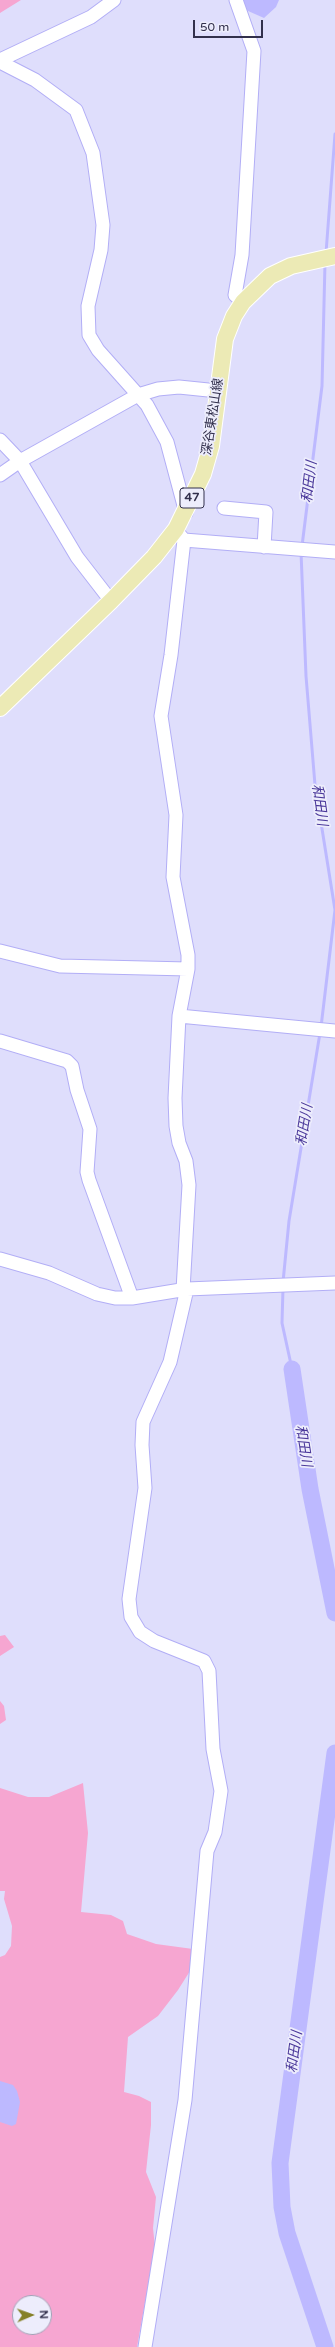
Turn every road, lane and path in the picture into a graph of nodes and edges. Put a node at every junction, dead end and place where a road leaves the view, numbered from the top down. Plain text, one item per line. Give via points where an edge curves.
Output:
1 (114, 0) edge
2 (236, 0) edge
3 (0, 61) edge
4 (332, 256) edge
5 (243, 302) junction
6 (218, 391) junction
7 (138, 395) junction
8 (0, 440) edge
9 (20, 461) junction
10 (0, 475) edge
11 (224, 508) dead end
12 (186, 513) junction
13 (180, 535) junction
14 (264, 546) junction
15 (335, 552) edge
16 (111, 601) junction
17 (0, 708) edge
18 (0, 951) edge
19 (188, 969) junction
20 (179, 1016) junction
21 (325, 1030) edge
22 (0, 1041) edge
23 (0, 1259) edge
24 (335, 1283) edge
25 (185, 1289) junction
26 (132, 1298) junction
27 (145, 2347) edge

1 - 3 street via 91,17
2 - 5 street via 254,51 242,255 235,295
3 - 7 street via 35,80 76,110 93,153 103,226 101,250 88,306 89,335 98,350
4 - 5 main road, 深谷東松山線 / 47 via 291,266 270,276
5 - 6 main road, 深谷東松山線 / 47 via 225,339
6 - 7 street via 179,387 158,389
6 - 12 main road, 深谷東松山線 / 47 via 211,446 203,474
7 - 9 street
7 - 12 street via 147,405 166,442
8 - 9 street
9 - 10 street
9 - 16 street via 77,557
11 - 14 street via 266,512
12 - 13 main road, 深谷東松山線 / 47
13 - 14 street
13 - 16 main road, 深谷東松山線 / 47 via 154,556
13 - 19 street via 172,655 161,716 176,815 172,877 188,955
14 - 15 street
16 - 17 main road, 深谷東松山線 / 47
18 - 19 street via 60,966
19 - 20 street
20 - 21 street
20 - 25 street via 175,1075 176,1126 186,1161 189,1185
22 - 26 street via 67,1061 72,1066 90,1129 87,1172
23 - 26 street via 49,1273 97,1294
24 - 25 street
25 - 26 street
25 - 27 street via 170,1362 143,1422 145,1496 129,1598 130,1617 140,1632 154,1641 204,1661 210,1671 210,1714 220,1797 215,1832 207,1851 185,2100

